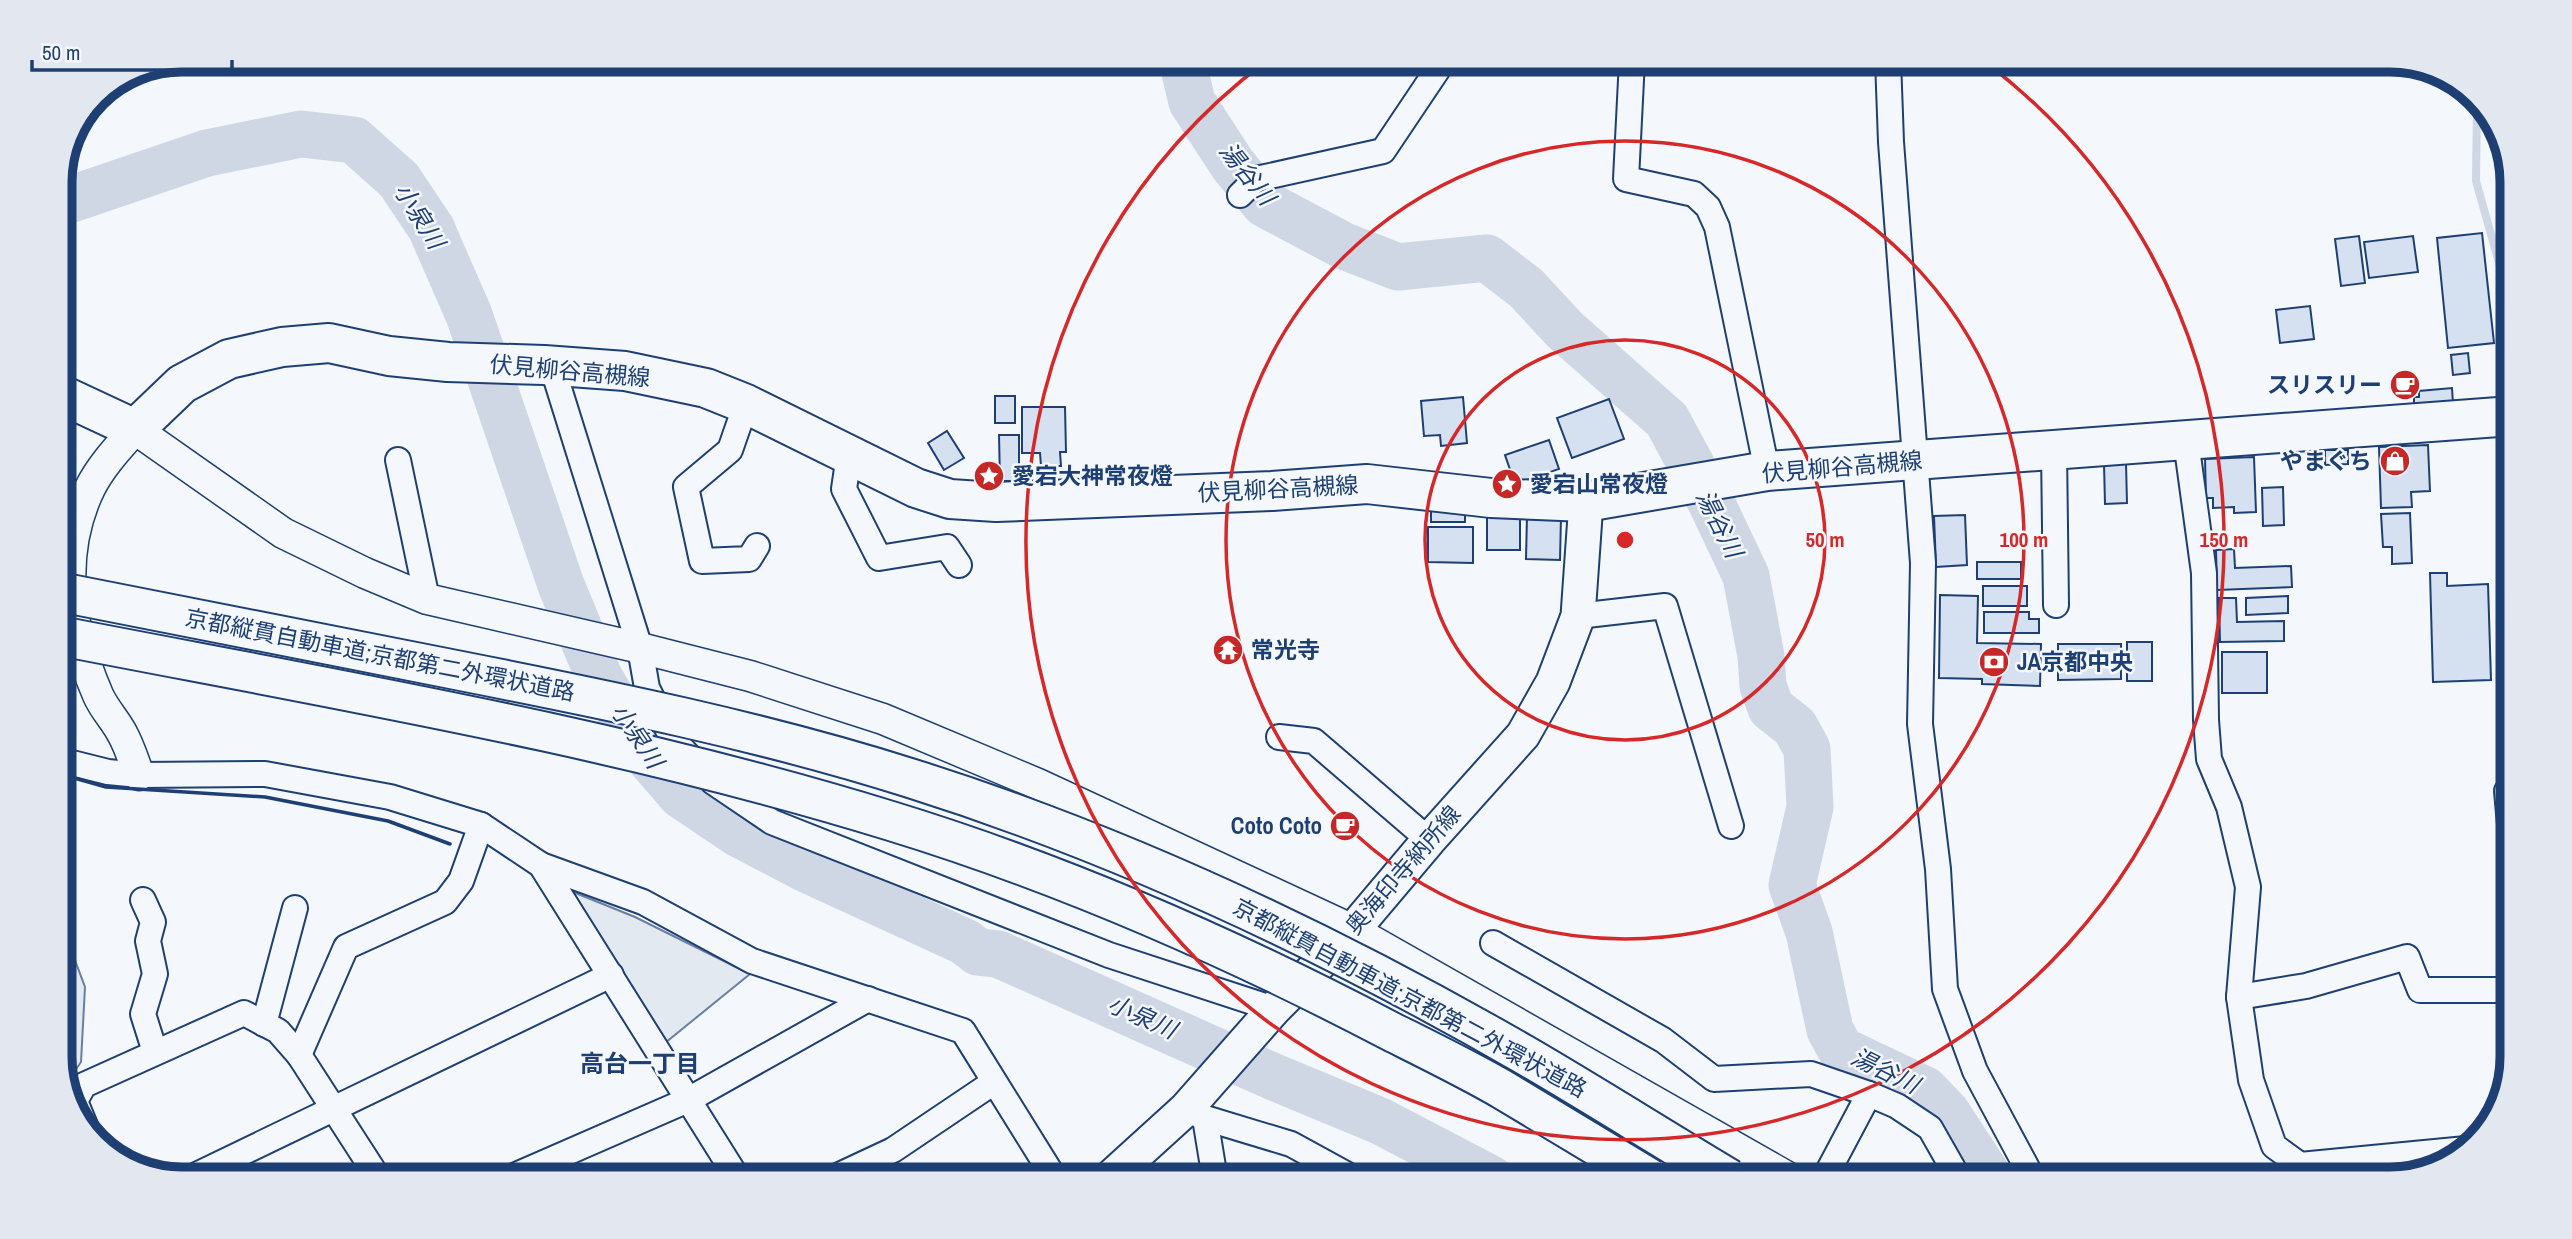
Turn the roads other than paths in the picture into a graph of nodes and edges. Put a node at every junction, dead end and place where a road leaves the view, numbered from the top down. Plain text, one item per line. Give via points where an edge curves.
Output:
1 (1436, 72) edge
2 (1631, 72) edge
3 (1888, 72) edge
4 (1248, 187) dead end
5 (548, 365) junction
6 (72, 400) edge
7 (746, 404) junction
8 (2500, 417) edge
9 (135, 429) junction
10 (2186, 441) junction
11 (2054, 450) junction
12 (849, 455) junction
13 (1916, 459) junction
14 (398, 460) dead end
15 (1767, 471) junction
16 (1586, 502) junction
17 (757, 546) dead end
18 (72, 554) edge
19 (959, 565) dead end
20 (72, 594) edge
21 (72, 598) edge
22 (427, 599) junction
23 (2056, 605) dead end
24 (1577, 616) junction
25 (72, 638) edge
26 (635, 646) junction
27 (1279, 737) dead end
28 (72, 763) edge
29 (139, 775) junction
30 (481, 825) junction
31 (1731, 826) dead end
32 (1429, 840) junction
33 (541, 864) junction
34 (143, 900) dead end
35 (295, 908) dead end
36 (1353, 930) junction
37 (1493, 943) dead end
38 (611, 975) junction
39 (2500, 990) edge
40 (2239, 997) junction
41 (868, 999) junction
42 (1268, 1016) junction
43 (264, 1024) junction
44 (155, 1052) junction
45 (299, 1055) junction
46 (994, 1082) junction
47 (1869, 1094) junction
48 (79, 1095) edge
49 (688, 1100) junction
50 (1198, 1107) junction
51 (334, 1109) junction
52 (2449, 1151) edge
53 (215, 1167) edge
54 (371, 1167) edge
55 (536, 1167) edge
56 (730, 1167) edge
57 (858, 1167) edge
58 (1047, 1167) edge
59 (1125, 1167) edge
60 (1212, 1167) edge
61 (1332, 1167) edge
62 (1630, 1167) edge
63 (1709, 1167) edge
64 (1768, 1167) edge
65 (1831, 1167) edge
66 (1952, 1167) edge
67 (2026, 1167) edge

1 - 4 street via 1384,151
2 - 15 street via 1626,179 1693,194 1708,207 1717,227
3 - 13 street
5 - 7 main road, 伏見柳谷高槻線 via 625,371 706,388
5 - 9 main road, 伏見柳谷高槻線 via 448,362 329,343 282,347 229,359 182,384
5 - 26 street
6 - 9 main road
7 - 12 main road, 伏見柳谷高槻線
7 - 17 street via 730,450 686,487 702,561 749,559
8 - 10 main road, 伏見柳谷高槻線
9 - 18 street via 91,487 77,520
9 - 22 street via 283,533
10 - 11 main road, 伏見柳谷高槻線
10 - 40 street via 2204,573 2209,759 2229,807 2248,887
11 - 13 main road, 伏見柳谷高槻線
11 - 23 street
12 - 16 main road, 伏見柳谷高槻線 via 950,499 996,502 1367,484 1491,498
12 - 19 street via 844,489 879,558 947,547
13 - 15 main road, 伏見柳谷高槻線
13 - 67 street via 1923,564 1920,724 1938,869 1945,989 1975,1071
14 - 22 street
15 - 16 main road, 伏見柳谷高槻線
16 - 24 main road, 奥海印寺納所線
20 - 63 main road, 京都縦貫自動車道;京都第二外環状道路, bridge via 569,692 747,733 909,778 1059,831 1221,897 1521,1053
21 - 29 street via 74,629 99,697 124,736
22 - 26 street
24 - 31 street via 1665,606
24 - 32 main road, 奥海印寺納所線 via 1553,682 1523,735
25 - 62 main road, 京都縦貫自動車道;京都第二外環状道路, bridge via 558,733 736,776 893,821 1042,873 1211,943 1502,1089
26 - 36 street via 750,676 883,719 1038,784
26 - 42 street via 647,688 672,738 713,782 772,822
27 - 32 street via 1314,741
28 - 29 street
29 - 30 street via 265,774 390,797
30 - 33 street
30 - 45 street via 461,881 445,902 346,947
32 - 36 main road, 奥海印寺納所線
33 - 38 street
33 - 41 street via 643,902 752,961
34 - 44 street via 153,922 148,941 155,974 143,1014
35 - 43 street
36 - 42 main road, 奥海印寺納所線
36 - 64 street
37 - 47 street via 1663,1040 1714,1079 1811,1074
38 - 49 street
38 - 51 street
39 - 40 street via 2420,990 2407,957 2306,986
40 - 52 street via 2251,1080 2274,1146 2300,1165
41 - 46 street via 963,1031
41 - 49 street
42 - 50 main road, 奥海印寺納所線
43 - 44 street via 244,1013
43 - 45 street via 278,1031
44 - 48 street via 84,1085
45 - 51 street
46 - 57 street via 893,1150
46 - 58 street
47 - 65 street
47 - 66 street via 1930,1128
49 - 55 street
49 - 56 street
50 - 59 main road, 奥海印寺納所線
50 - 60 street
50 - 61 street via 1291,1144
51 - 53 street
51 - 54 street

